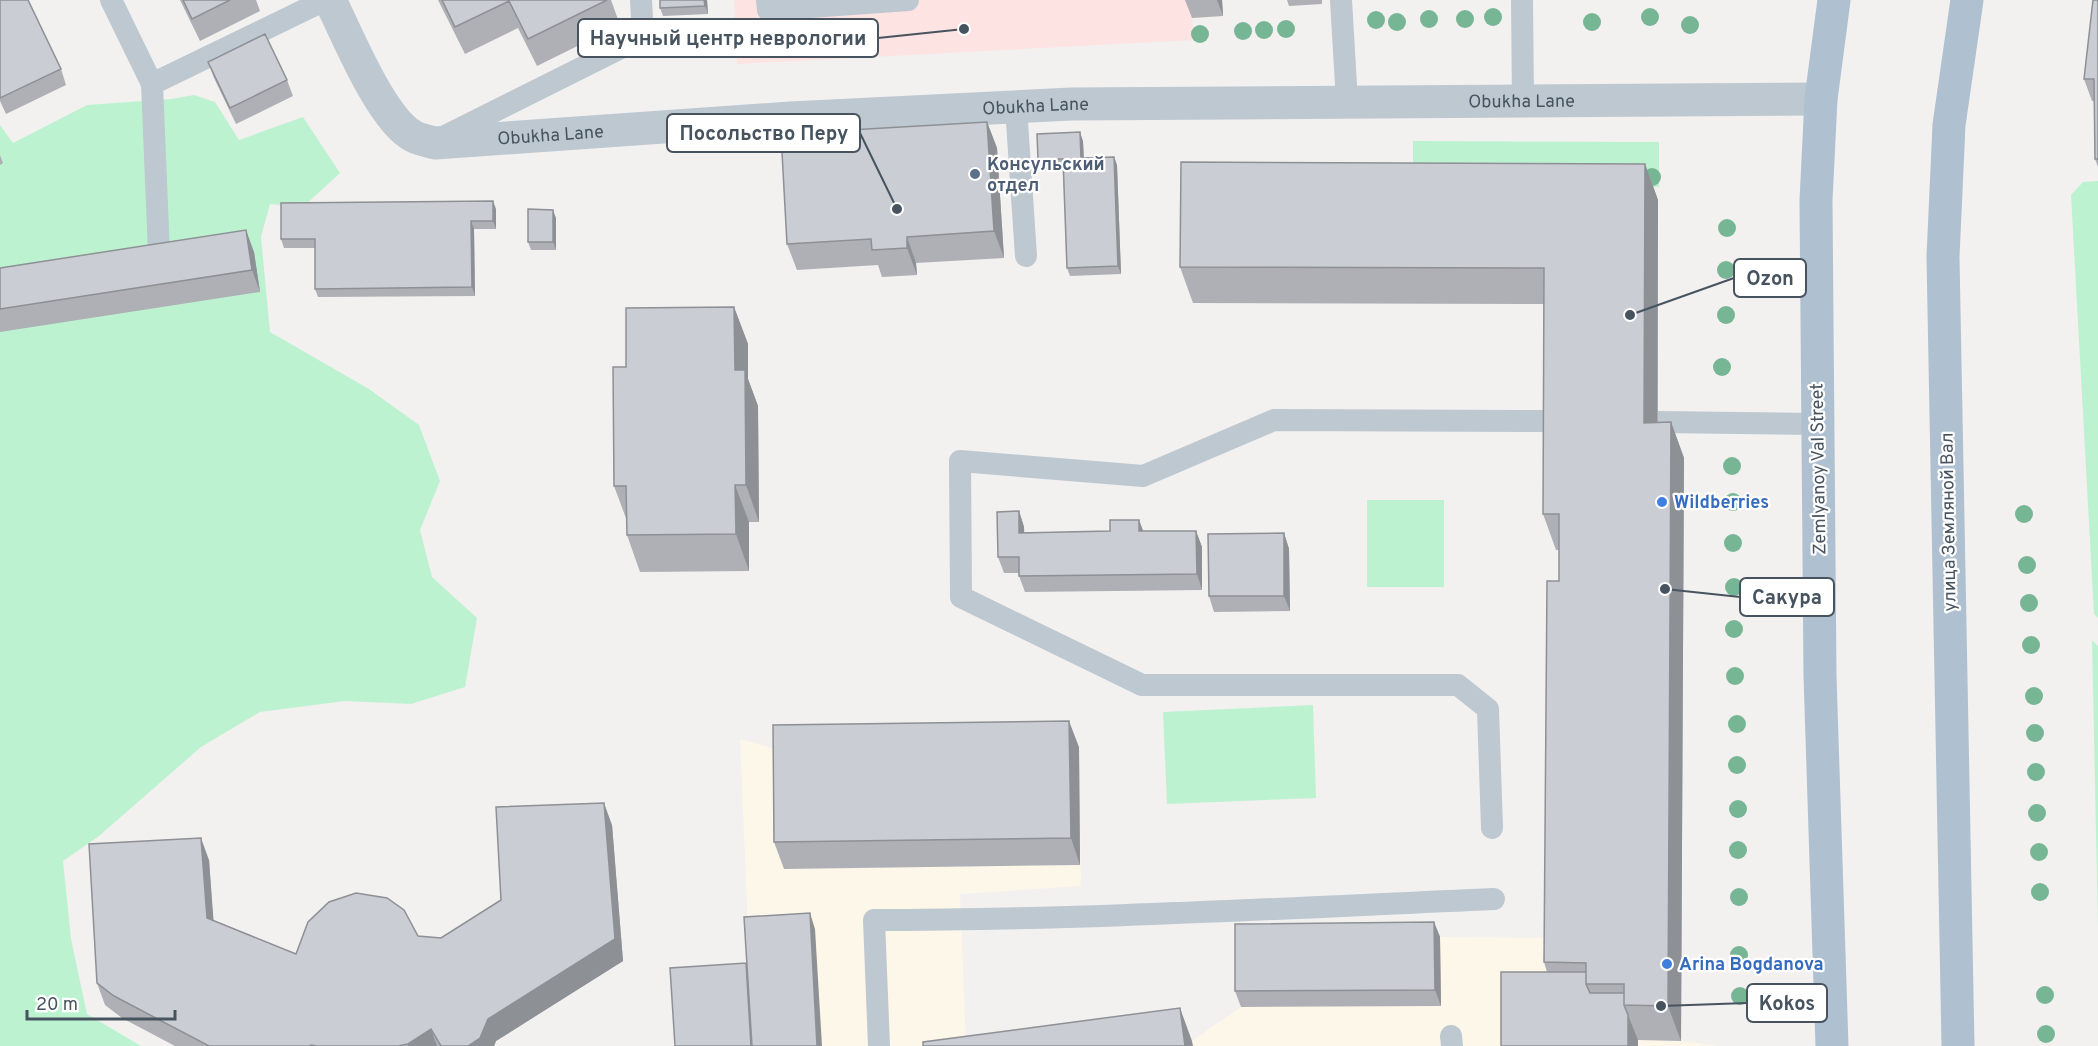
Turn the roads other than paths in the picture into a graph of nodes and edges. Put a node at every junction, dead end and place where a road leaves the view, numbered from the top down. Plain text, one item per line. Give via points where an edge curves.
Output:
1 (111, 0) edge
2 (328, 0) edge
3 (640, 0) edge
4 (767, 0) edge
5 (909, 0) edge
6 (1341, 0) edge
7 (1522, 0) edge
8 (1834, 0) edge
9 (1968, 0) edge
10 (152, 84) junction
11 (1821, 99) junction
12 (1523, 100) junction
13 (1347, 102) junction
14 (1016, 107) junction
15 (432, 142) junction
16 (159, 253) edge
17 (1026, 256) dead end
18 (1557, 422) edge
19 (1657, 422) edge
20 (1817, 424) junction
21 (1492, 828) dead end
22 (1494, 899) dead end
23 (879, 1046) edge
24 (1832, 1046) edge
25 (1958, 1046) edge

1 - 10 lane
2 - 10 lane
2 - 15 street, Obukha Lane via 394,120 412,136
3 - 15 lane via 643,37
4 - 5 lane via 768,10
6 - 13 lane
7 - 12 lane
8 - 11 main road, Zemlyanoy Val Street
9 - 25 main road, улица Земляной Вал via 1949,125 1943,257
10 - 16 lane
11 - 12 street, Obukha Lane
11 - 20 main road, Zemlyanoy Val Street via 1816,201
12 - 13 street, Obukha Lane
13 - 14 street, Obukha Lane
14 - 15 street, Obukha Lane
14 - 17 lane
18 - 21 lane via 1274,420 1143,476 960,461 962,597 1142,685 1458,685 1488,709
19 - 20 lane
20 - 24 main road, Zemlyanoy Val Street via 1820,676
22 - 23 lane via 1171,914 874,920

